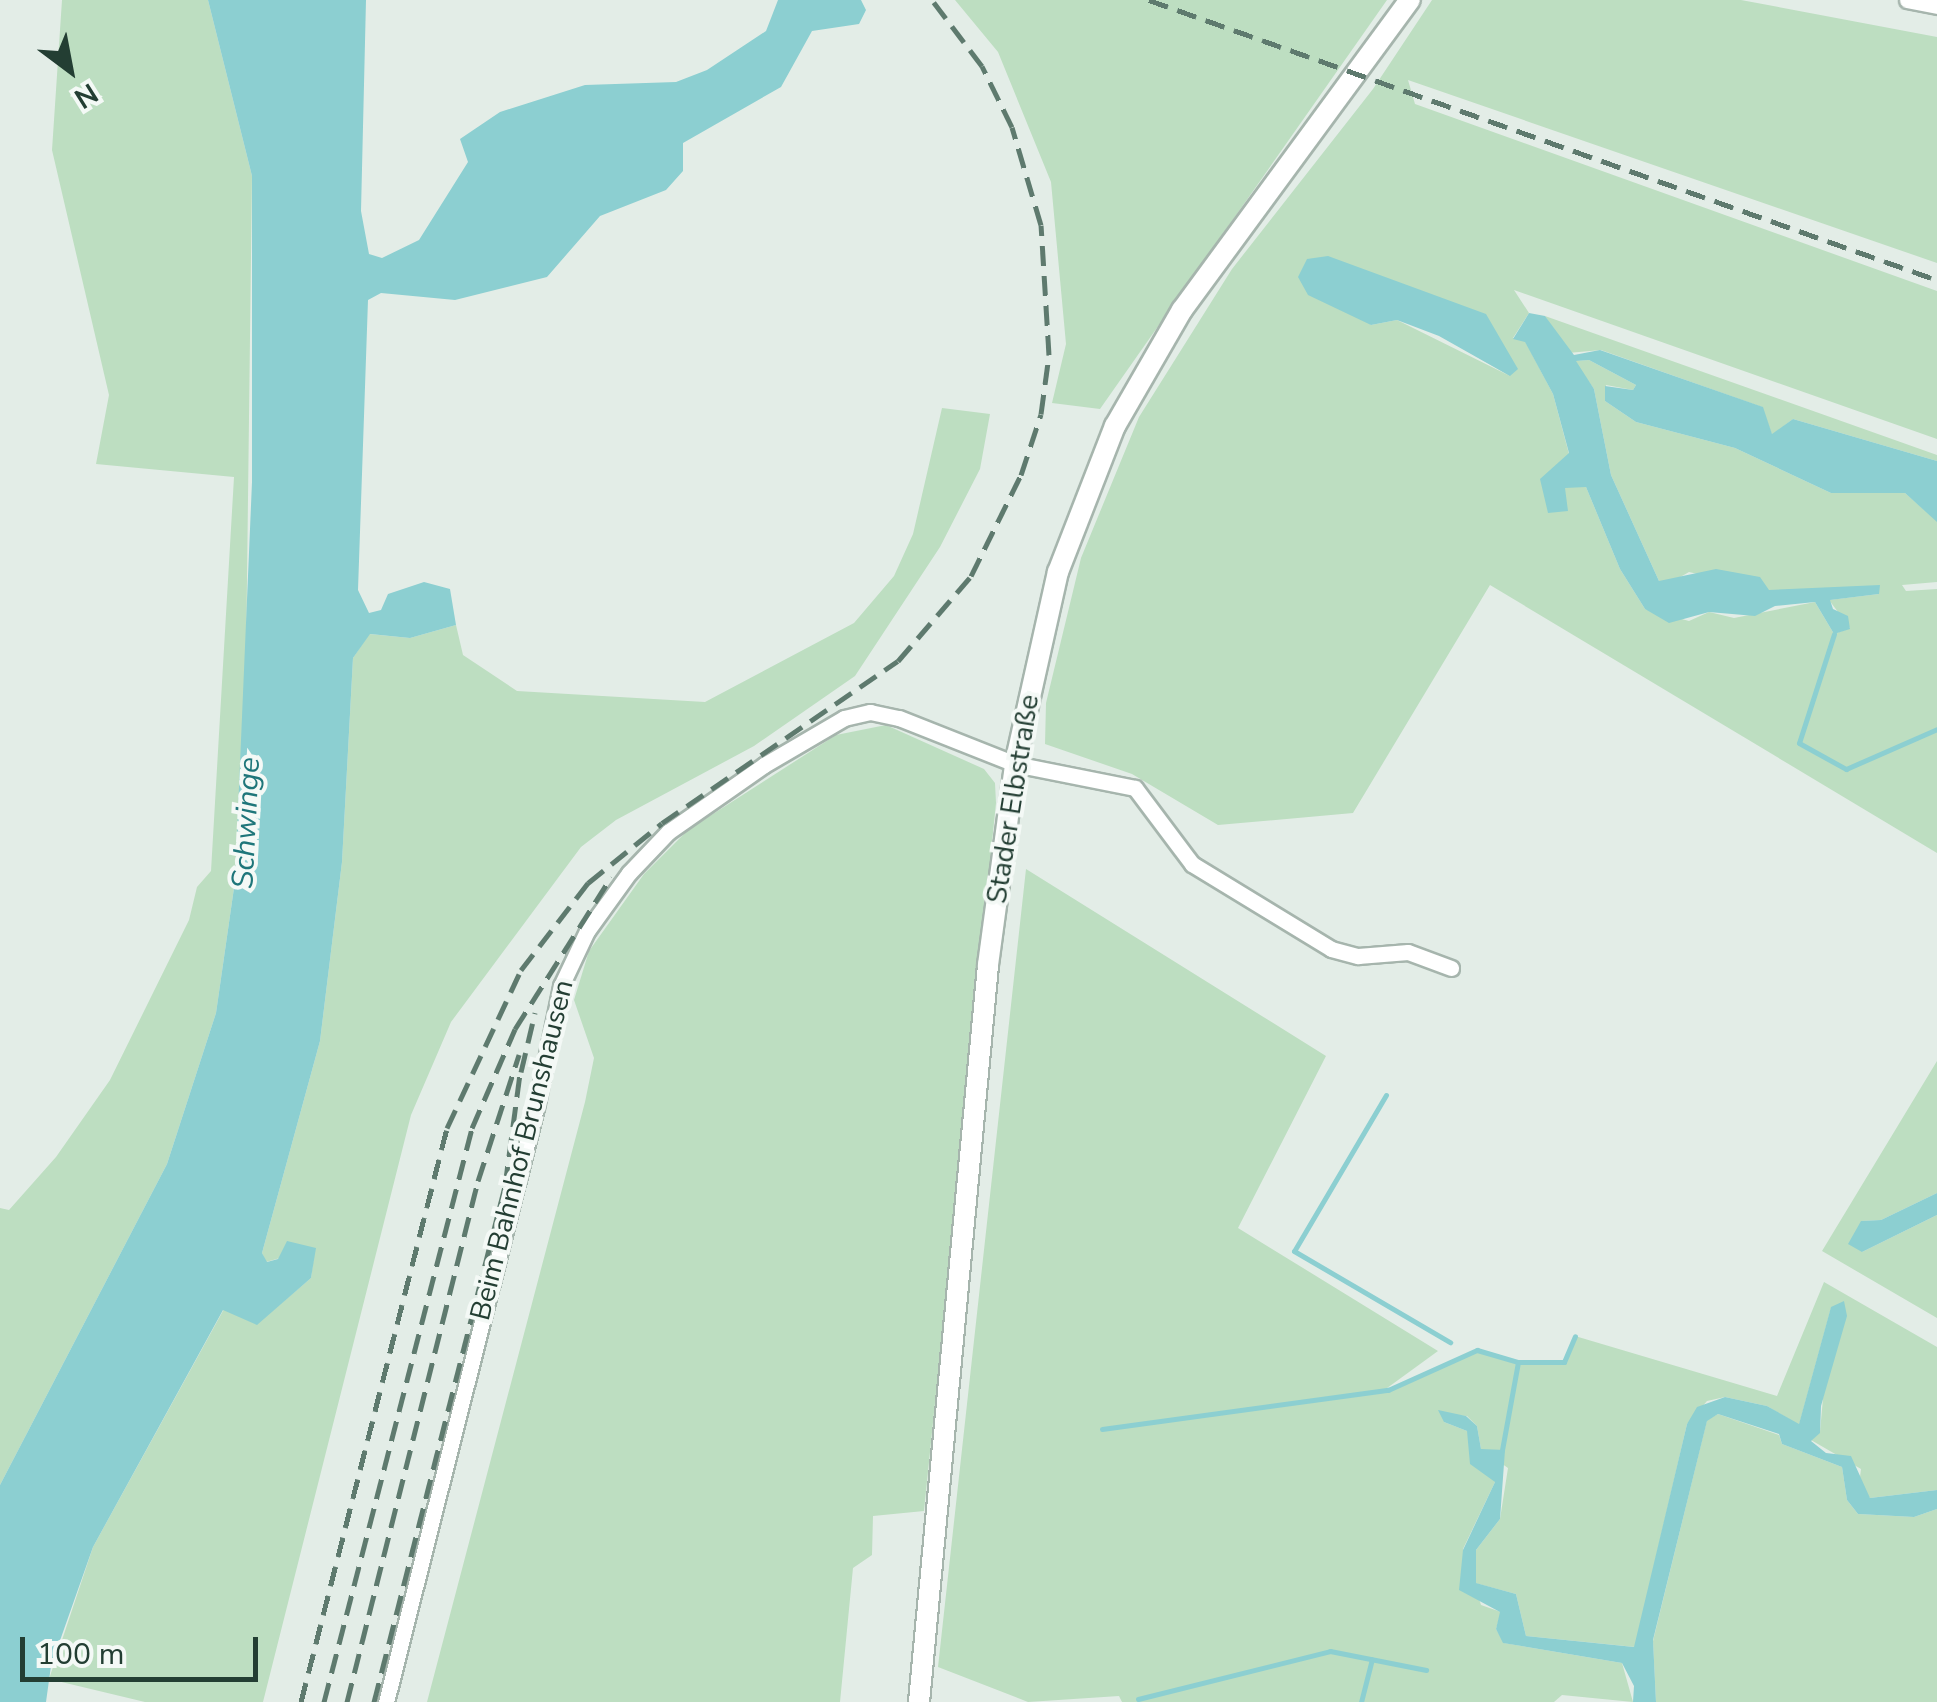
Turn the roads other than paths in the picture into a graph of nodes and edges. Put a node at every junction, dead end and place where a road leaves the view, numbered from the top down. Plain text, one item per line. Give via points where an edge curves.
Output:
1 (1410, 0) edge
2 (1907, 0) edge
3 (1937, 6) edge
4 (1014, 764) junction
5 (1451, 968) dead end
6 (386, 1702) edge
7 (919, 1702) edge

1 - 4 street, Stader Elbstraße via 1226,245 1115,426 1058,572
2 - 3 street
4 - 5 street, Beim Bahnhof Brunshausen via 1134,788 1192,864 1331,949 1358,956 1408,952
4 - 6 street, Beim Bahnhof Brunshausen via 899,718 870,712 844,718 668,832 587,930 547,1033 536,1108
4 - 7 street, Stader Elbstraße via 988,965

